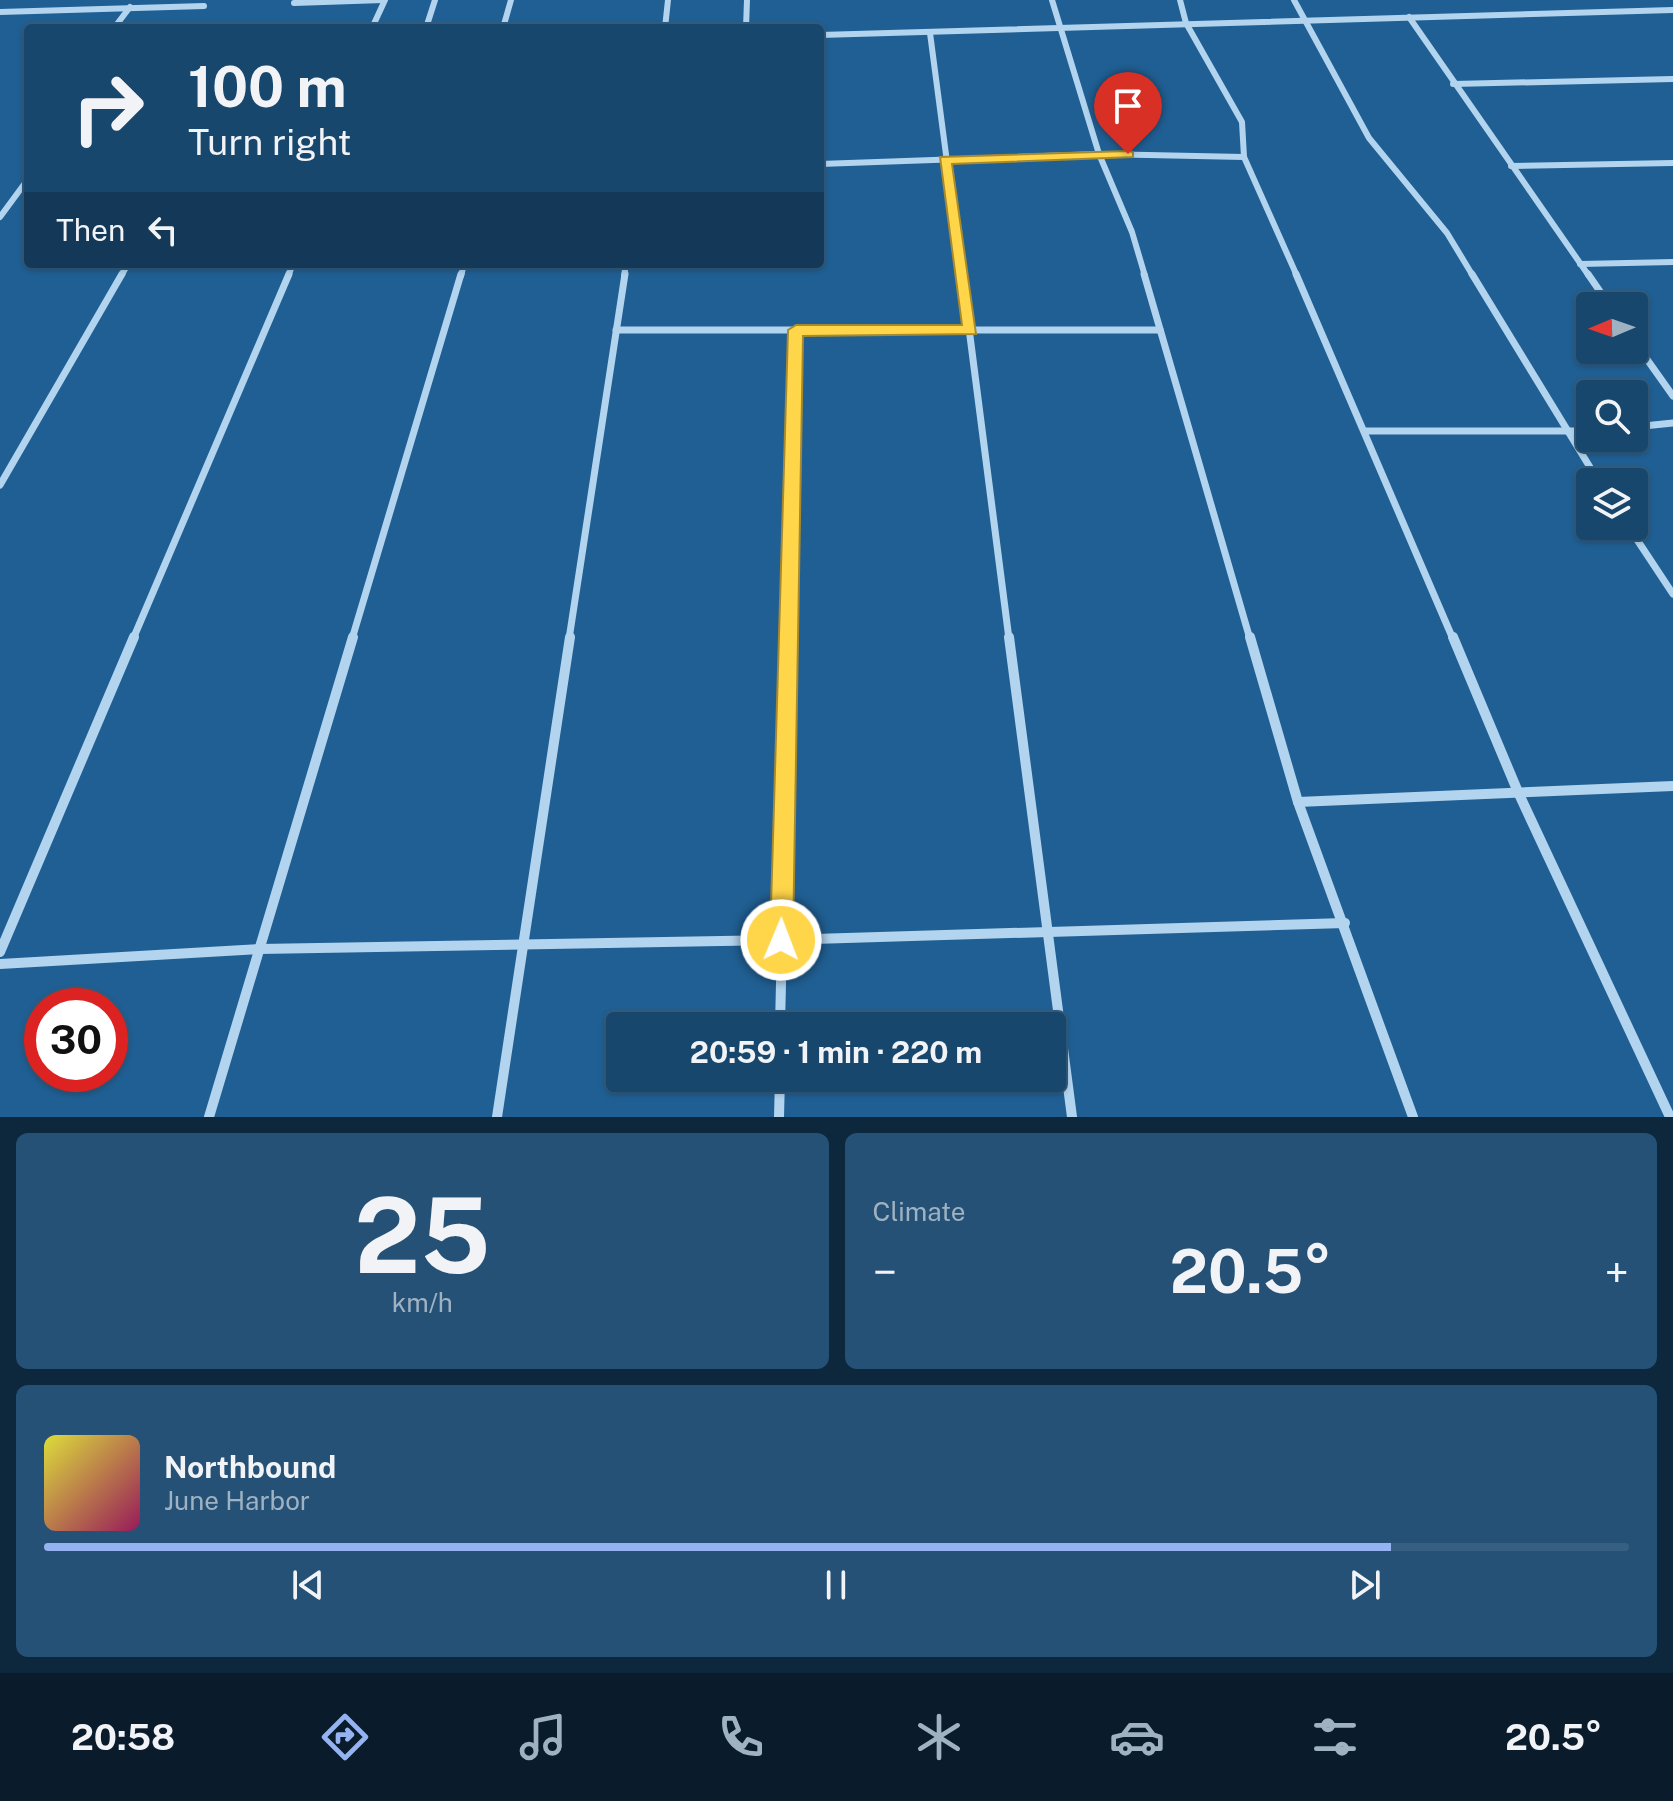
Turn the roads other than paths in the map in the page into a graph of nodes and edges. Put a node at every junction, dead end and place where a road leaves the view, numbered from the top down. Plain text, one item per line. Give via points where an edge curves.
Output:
1 (84, 0) edge
2 (384, 0) edge
3 (435, 0) edge
4 (511, 0) edge
5 (668, 0) edge
6 (747, 0) edge
7 (1052, 0) edge
8 (1180, 0) edge
9 (1294, 0) edge
10 (294, 3) dead end
11 (204, 6) dead end
12 (130, 7) junction
13 (86, 9) junction
14 (1673, 10) edge
15 (0, 12) edge
16 (1409, 17) junction
17 (1309, 22) junction
18 (1186, 23) junction
19 (117, 24) edge
20 (374, 24) edge
21 (427, 24) edge
22 (504, 24) edge
23 (665, 24) edge
24 (746, 24) edge
25 (1063, 30) junction
26 (930, 33) junction
27 (824, 35) edge
28 (1673, 79) edge
29 (1453, 84) junction
30 (1099, 154) junction
31 (1244, 157) junction
32 (945, 160) junction
33 (1673, 163) edge
34 (824, 164) edge
35 (1511, 166) junction
36 (24, 190) edge
37 (0, 217) edge
38 (1673, 262) edge
39 (1580, 264) junction
40 (126, 268) edge
41 (291, 268) edge
42 (463, 268) edge
43 (625, 268) edge
44 (1600, 292) edge
45 (616, 330) junction
46 (796, 330) junction
47 (971, 330) junction
48 (1160, 330) junction
49 (1648, 360) edge
50 (1662, 380) junction
51 (1673, 380) edge
52 (1673, 396) edge
53 (1673, 423) edge
54 (1648, 426) edge
55 (1366, 431) junction
56 (1576, 432) edge
57 (1567, 433) junction
58 (1590, 468) edge
59 (0, 485) edge
60 (1637, 540) edge
61 (1673, 594) edge
62 (1673, 786) edge
63 (1518, 792) junction
64 (1298, 802) junction
65 (1345, 923) junction
66 (1048, 932) junction
67 (781, 940) junction
68 (522, 945) junction
69 (259, 949) junction
70 (0, 952) edge
71 (0, 964) edge
72 (780, 1012) edge
73 (780, 1092) edge
74 (209, 1117) edge
75 (497, 1117) edge
76 (779, 1117) edge
77 (1072, 1117) edge
78 (1413, 1117) edge
79 (1670, 1117) edge

1 - 13 street
2 - 10 street
2 - 20 street
3 - 21 street
4 - 22 street
5 - 23 street
6 - 24 street
7 - 25 street
8 - 18 street
9 - 17 street
11 - 12 street
12 - 13 street
12 - 19 street
13 - 15 street
14 - 16 street
16 - 17 street
16 - 29 street
17 - 18 street
17 - 57 street via 1369,138 1447,233
18 - 25 street
18 - 31 street via 1242,122
25 - 26 street
25 - 30 street
26 - 27 street
26 - 32 street
28 - 29 street
29 - 35 street
30 - 31 street
30 - 32 street
30 - 48 street via 1132,232
31 - 55 street
32 - 34 street
32 - 47 street
33 - 35 street
35 - 39 street
36 - 37 street
38 - 39 street
39 - 44 street
40 - 59 street
41 - 70 street
42 - 69 street
43 - 45 street
45 - 46 street
45 - 68 street
46 - 47 street
46 - 67 street
47 - 48 street
47 - 66 street
48 - 64 street
49 - 50 street
50 - 51 street
50 - 52 street
53 - 54 street
55 - 57 street
55 - 63 street
56 - 57 street
57 - 58 street
60 - 61 street
62 - 63 street
63 - 64 street
63 - 79 street
64 - 65 street
65 - 66 street
65 - 78 street
66 - 67 street
66 - 77 street
67 - 68 street
67 - 72 street
68 - 69 street
68 - 75 street
69 - 71 street
69 - 74 street
73 - 76 street

